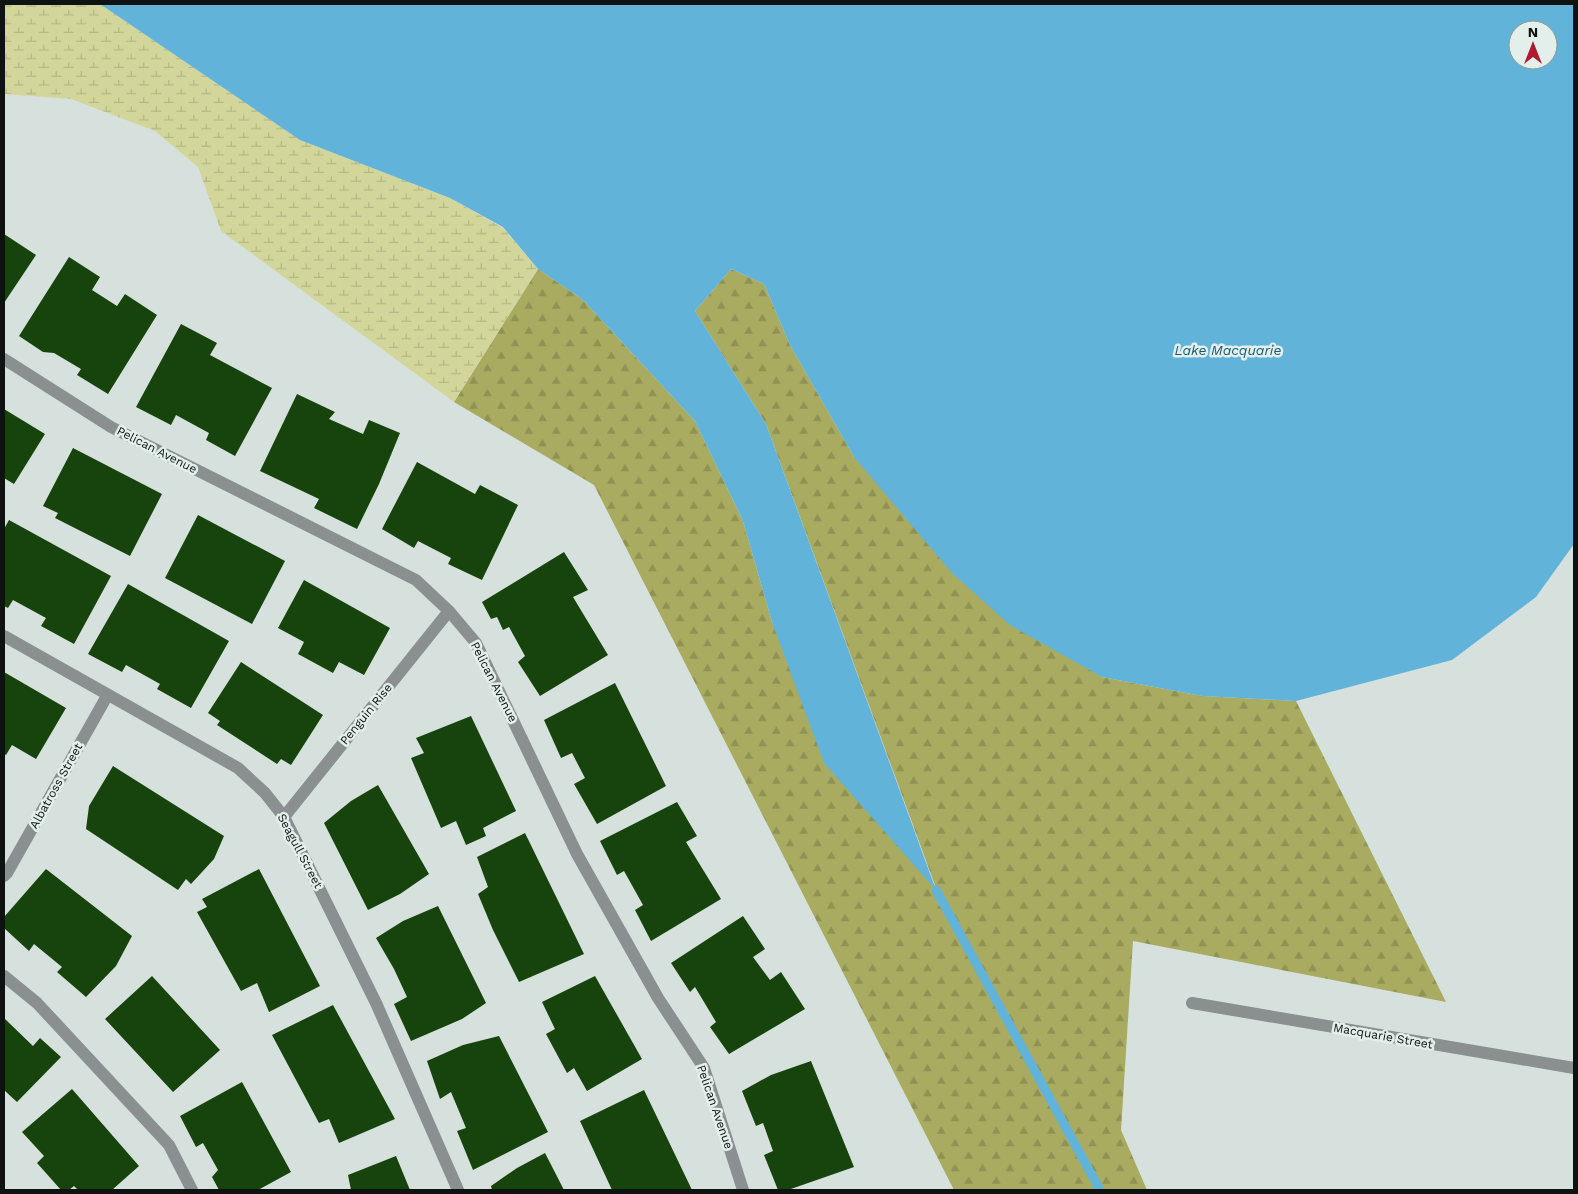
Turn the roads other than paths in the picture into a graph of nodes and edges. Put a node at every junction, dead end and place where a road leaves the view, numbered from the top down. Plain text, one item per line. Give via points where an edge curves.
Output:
1 (4, 360) edge
2 (449, 611) junction
3 (4, 636) edge
4 (107, 696) junction
5 (284, 817) junction
6 (4, 876) edge
7 (4, 976) edge
8 (1192, 1003) dead end
9 (1574, 1068) edge
10 (192, 1190) edge
11 (458, 1190) edge
12 (743, 1190) edge

1 - 2 street, Pelican Avenue via 111,427 416,580
2 - 5 street, Penguin Rise
2 - 12 street, Pelican Avenue via 476,643 577,854 658,998 704,1068
3 - 4 street, Seagull Street
4 - 5 street, Seagull Street via 238,768 265,793
4 - 6 street, Albatross Street
5 - 11 street, Seagull Street via 376,1003
7 - 10 street via 37,1003 169,1145
8 - 9 street, Macquarie Street

